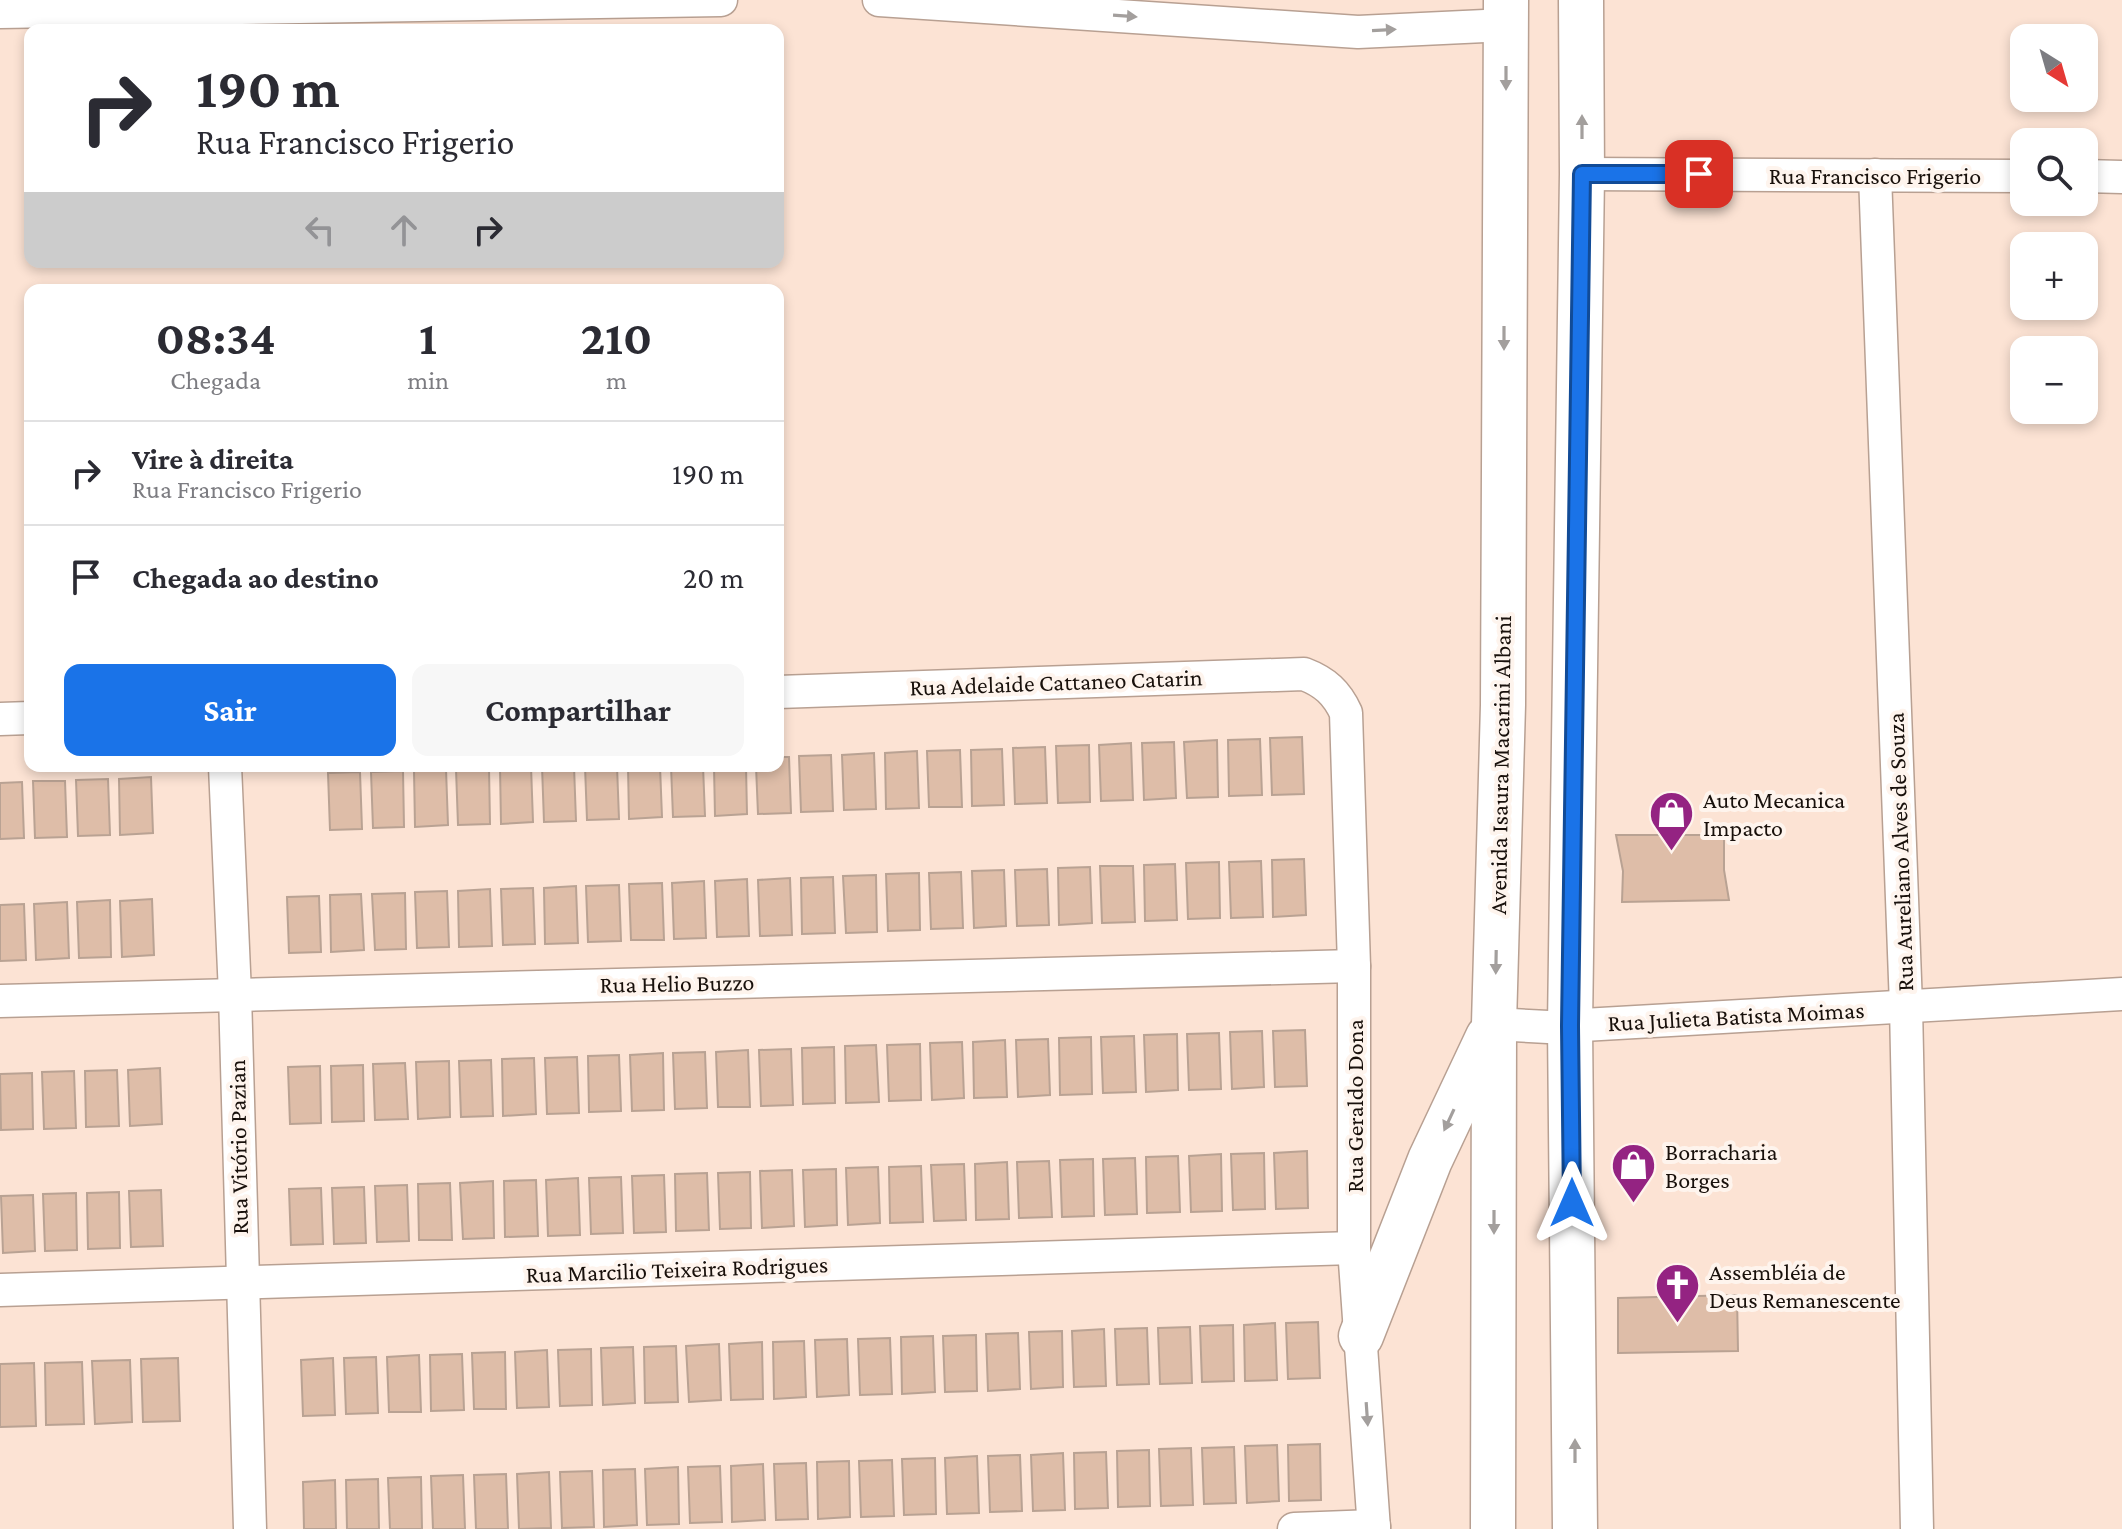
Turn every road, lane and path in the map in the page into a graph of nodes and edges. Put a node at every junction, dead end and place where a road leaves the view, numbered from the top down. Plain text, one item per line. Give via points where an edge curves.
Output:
1 (721, 0) edge
2 (879, 0) edge
3 (1581, 0) edge
4 (0, 12) edge
5 (1506, 12) edge
6 (1582, 174) junction
7 (1875, 175) junction
8 (2010, 176) edge
9 (2098, 176) edge
10 (2122, 177) edge
11 (1330, 688) joint
12 (784, 692) edge
13 (24, 718) edge
14 (0, 719) edge
15 (225, 772) edge
16 (1354, 966) junction
17 (235, 994) junction
18 (2122, 994) edge
19 (0, 1001) edge
20 (1906, 1006) junction
21 (1494, 1024) junction
22 (1570, 1026) junction
23 (1354, 1248) junction
24 (241, 1282) junction
25 (0, 1290) edge
26 (1361, 1336) junction
27 (1374, 1527) edge
28 (250, 1529) edge
29 (1294, 1529) edge
30 (1493, 1529) edge
31 (1575, 1529) edge
32 (1917, 1529) edge

1 - 4 street
2 -> 5 street via 1358,32
6 -> 3 street
5 -> 21 street, Avenida Isaura Macarini Albani via 1503,705
6 - 7 street, Rua Francisco Frigerio
6 - 22 street
7 - 8 street, Rua Francisco Frigerio
7 - 20 street, Rua Aureliano Alves de Souza
9 - 10 street
11 - 12 street, Rua Adelaide Cattaneo Catarin via 1304,674
11 - 16 street, Rua Geraldo Dona via 1346,713
13 - 14 street
15 - 17 street, Rua Vitório Pazian
16 - 17 street, Rua Helio Buzzo
16 - 23 street, Rua Geraldo Dona
17 - 19 street, Rua Helio Buzzo
17 - 24 street, Rua Vitório Pazian
18 - 20 street, Rua Julieta Batista Moimas
20 - 22 street, Rua Julieta Batista Moimas
20 - 32 street, Rua Aureliano Alves de Souza
21 - 22 street, Rua Julieta Batista Moimas
21 -> 26 street via 1430,1160
21 -> 30 street, Avenida Isaura Macarini Albani
31 -> 22 street
23 - 24 street, Rua Marcilio Teixeira Rodrigues
23 - 26 street, Rua Geraldo Dona
24 - 25 street, Rua Marcilio Teixeira Rodrigues
24 - 28 street, Rua Vitório Pazian
26 -> 27 street, Rua Geraldo Dona
27 - 29 street

